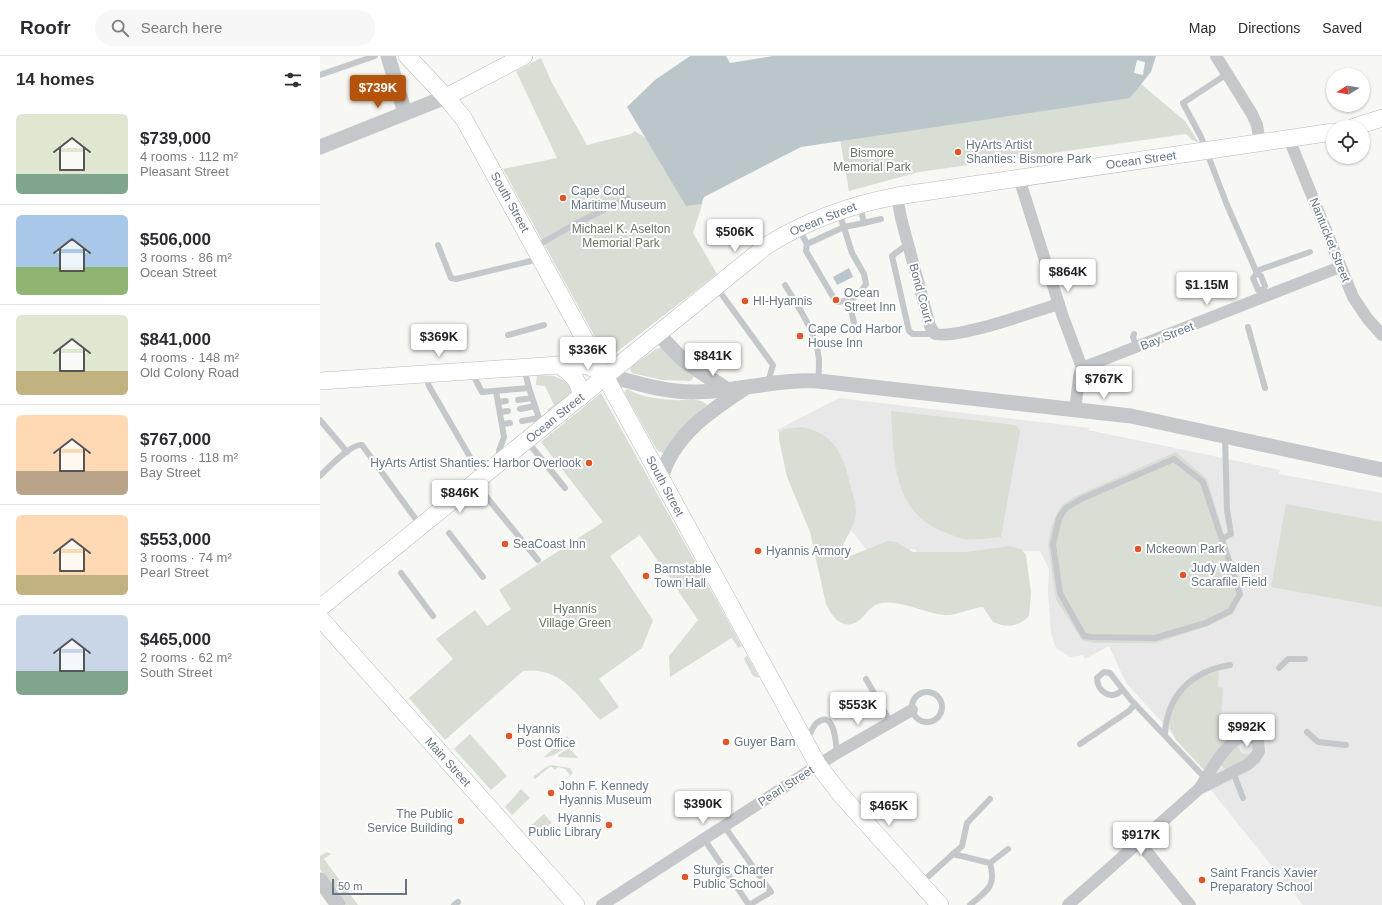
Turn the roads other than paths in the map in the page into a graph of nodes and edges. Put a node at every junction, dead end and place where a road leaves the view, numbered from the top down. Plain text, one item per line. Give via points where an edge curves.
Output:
1 (375, 56) edge
2 (388, 56) edge
3 (407, 56) edge
4 (524, 56) edge
5 (1216, 56) edge
6 (1227, 74) junction
7 (320, 75) edge
8 (446, 97) junction
9 (405, 113) junction
10 (1382, 118) edge
11 (1370, 122) edge
12 (1326, 133) edge
13 (1289, 139) junction
14 (1260, 143) junction
15 (320, 147) edge
16 (1206, 151) junction
17 (1018, 178) junction
18 (897, 196) junction
19 (628, 198) dead end
20 (859, 204) junction
21 (839, 210) junction
22 (881, 219) dead end
23 (864, 223) junction
24 (798, 227) junction
25 (844, 227) junction
26 (807, 244) junction
27 (908, 244) junction
28 (438, 245) dead end
29 (1310, 252) dead end
30 (538, 253) junction
31 (1340, 267) junction
32 (1257, 272) junction
33 (785, 285) dead end
34 (716, 287) junction
35 (1264, 294) junction
36 (849, 301) junction
37 (1059, 304) junction
38 (854, 323) dead end
39 (544, 325) dead end
40 (1248, 327) dead end
41 (658, 334) junction
42 (935, 334) junction
43 (1134, 334) dead end
44 (1382, 334) edge
45 (508, 335) dead end
46 (1136, 348) junction
47 (559, 365) junction
48 (524, 367) junction
49 (1082, 368) junction
50 (470, 370) junction
51 (424, 373) junction
52 (606, 375) junction
53 (320, 381) edge
54 (818, 381) junction
55 (768, 383) junction
56 (748, 386) junction
57 (528, 388) junction
58 (1265, 388) dead end
59 (726, 389) junction
60 (496, 391) junction
61 (581, 397) junction
62 (532, 398) junction
63 (518, 400) dead end
64 (506, 401) dead end
65 (498, 402) junction
66 (535, 406) junction
67 (520, 409) dead end
68 (508, 411) dead end
69 (1075, 411) junction
70 (500, 412) junction
71 (320, 420) edge
72 (522, 421) dead end
73 (510, 423) dead end
74 (541, 423) junction
75 (502, 424) junction
76 (1224, 437) junction
77 (527, 441) junction
78 (347, 452) junction
79 (500, 462) junction
80 (1382, 470) edge
81 (321, 472) edge
82 (661, 479) junction
83 (479, 480) junction
84 (565, 488) dead end
85 (421, 527) junction
86 (449, 533) dead end
87 (1222, 539) junction
88 (538, 560) dead end
89 (401, 573) dead end
90 (483, 577) dead end
91 (320, 608) edge
92 (433, 616) dead end
93 (320, 618) edge
94 (1305, 659) dead end
95 (1230, 665) dead end
96 (1278, 668) dead end
97 (866, 679) dead end
98 (1122, 690) dead end
99 (1135, 704) junction
100 (912, 710) junction
101 (890, 721) junction
102 (1307, 732) dead end
103 (1165, 734) junction
104 (804, 741) junction
105 (1080, 744) dead end
106 (1346, 745) dead end
107 (837, 753) junction
108 (818, 765) junction
109 (1233, 772) junction
110 (1206, 779) junction
111 (1199, 789) junction
112 (1243, 798) dead end
113 (990, 799) dead end
114 (724, 826) junction
115 (704, 839) junction
116 (1139, 842) junction
117 (1008, 849) dead end
118 (953, 854) junction
119 (990, 863) junction
120 (320, 880) edge
121 (920, 883) junction
122 (338, 905) edge
123 (576, 905) edge
124 (602, 905) edge
125 (940, 905) edge
126 (970, 905) edge
127 (1068, 905) edge
128 (1190, 905) edge

1 - 7 lane
2 - 9 street
3 - 8 main road, South Street
4 - 8 main road
5 - 6 street
6 - 14 street via 1255,120
6 - 16 lane via 1183,103
8 - 9 street
8 - 30 main road, South Street via 464,119
9 - 15 street
10 - 11 main road
12 - 13 main road, Ocean Street
13 - 14 main road, Ocean Street
13 - 31 street, Nantucket Street
14 - 16 main road, Ocean Street
16 - 17 main road, Ocean Street
16 - 32 lane
17 - 18 main road, Ocean Street
17 - 37 street
18 - 20 main road, Ocean Street
18 - 27 street, Bond Court
19 - 30 lane via 575,224
20 - 21 main road, Ocean Street
20 - 23 lane
21 - 24 main road, Ocean Street
21 - 25 lane
22 - 23 lane
23 - 25 lane
24 - 26 lane
24 - 34 main road, Ocean Street via 766,246
25 - 26 lane
25 - 36 lane via 866,284 859,296
26 - 36 lane via 806,251 836,302
27 - 42 street, Bond Court via 930,326
27 - 42 lane via 892,256 909,331 913,334
28 - 30 lane via 451,278 456,279
29 - 32 lane
30 - 52 main road, South Street
31 - 35 street, Bay Street
31 - 44 street, Nantucket Street via 1360,309
32 - 35 lane via 1253,278 1258,290
33 - 54 lane via 808,324 816,345 819,360
34 - 41 main road, Ocean Street
34 - 55 lane via 773,365
35 - 46 street, Bay Street
36 - 38 lane
37 - 42 street, Bond Court via 971,330
37 - 49 street
39 - 45 lane
40 - 58 lane
41 - 52 main road, Ocean Street
41 - 59 street via 683,360
43 - 46 lane
46 - 49 street, Bay Street
47 - 48 main road
47 - 52 main road via 588,366
47 - 61 main road via 575,378
48 - 50 main road
48 - 57 lane
49 - 69 street
50 - 51 main road
50 - 60 lane via 482,392
51 - 53 main road
51 - 83 lane
52 - 59 street via 666,390 693,392
52 - 61 main road, Ocean Street
52 - 82 main road, South Street
54 - 55 street
54 - 69 street
55 - 56 street
56 - 59 street
56 - 82 street via 713,409 686,434 665,465
57 - 60 lane
57 - 62 lane
60 - 65 lane
61 - 74 main road, Ocean Street
62 - 63 lane
62 - 66 lane
64 - 65 lane
65 - 70 lane
66 - 67 lane
66 - 74 lane
68 - 70 lane
69 - 76 street via 1131,416
70 - 75 lane
71 - 78 lane
72 - 74 lane
73 - 75 lane
74 - 77 main road, Ocean Street
75 - 79 lane via 504,437 499,451
76 - 80 street
76 - 87 lane via 1227,510 1231,534
77 - 79 main road, Ocean Street
77 - 84 lane
78 - 81 lane
78 - 85 lane via 362,444
79 - 83 main road, Ocean Street
82 - 104 main road, South Street
83 - 85 main road, Ocean Street
83 - 88 lane
85 - 91 main road, Ocean Street
86 - 90 lane
87 - 87 lane via 1204,482 1174,459 1066,508 1059,518 1053,538 1060,593 1082,634 1090,638 1155,638 1206,623 1230,611 1240,594
89 - 92 lane
93 - 123 main road, Main Street
94 - 96 lane via 1288,659
95 - 103 lane via 1196,676 1181,688 1169,709
97 - 101 lane
98 - 99 lane
99 - 103 lane
99 - 105 lane via 1129,711
100 - 100 lane via 920,721 929,722 938,718 941,704 936,696 926,693 917,696
100 - 101 street, Pearl Street
101 - 107 street, Pearl Street
102 - 106 lane via 1318,742
103 - 110 lane
104 - 107 lane via 818,722 830,722 834,728
104 - 108 main road, South Street
107 - 108 street, Pearl Street
108 - 114 street, Pearl Street
108 - 121 main road, South Street
109 - 110 street via 1247,765 1258,754 1259,746 1252,736 1244,735 1237,738
109 - 111 street
109 - 112 lane
110 - 111 street
111 - 116 street
113 - 118 lane via 967,823 962,846
114 - 115 street, Pearl Street
114 - 115 lane via 771,892 749,905
115 - 124 street, Pearl Street
116 - 127 street
116 - 128 street
117 - 119 lane
118 - 119 lane
118 - 121 lane
119 - 126 lane via 994,875 991,887
120 - 122 street
121 - 125 main road, South Street

